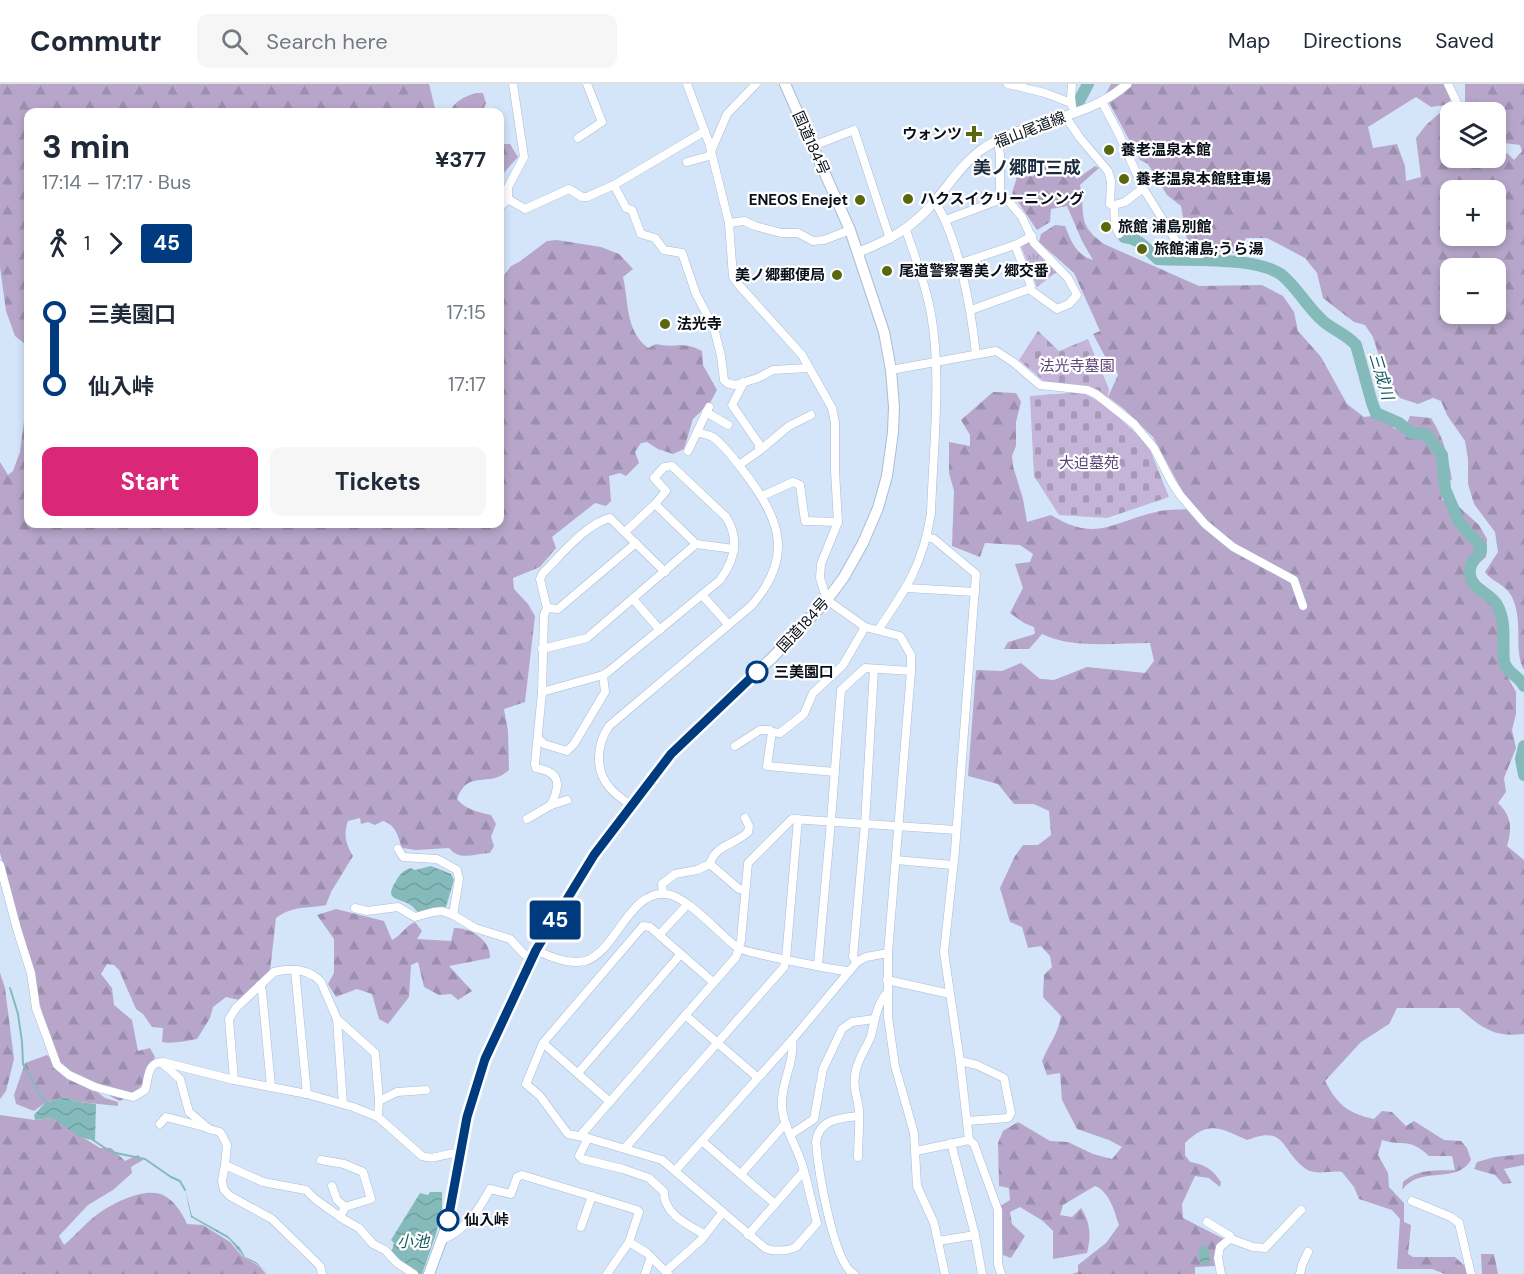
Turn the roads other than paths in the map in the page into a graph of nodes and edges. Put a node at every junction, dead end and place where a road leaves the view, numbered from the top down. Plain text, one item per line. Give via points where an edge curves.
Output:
1 (513, 84) edge
2 (587, 84) edge
3 (687, 84) edge
4 (756, 84) edge
5 (785, 84) edge
6 (1008, 84) edge
7 (1072, 84) edge
8 (1448, 84) edge
9 (1122, 86) edge
10 (1071, 100) junction
11 (1102, 102) junction
12 (1457, 102) edge
13 (1076, 112) junction
14 (1065, 116) junction
15 (705, 131) junction
16 (578, 138) dead end
17 (998, 142) junction
18 (813, 146) junction
19 (710, 153) junction
20 (687, 162) dead end
21 (614, 185) junction
22 (1143, 188) junction
23 (1004, 198) junction
24 (508, 200) junction
25 (935, 202) junction
26 (504, 204) edge
27 (1114, 206) junction
28 (946, 220) junction
29 (729, 224) junction
30 (850, 230) junction
31 (906, 230) junction
32 (1119, 234) dead end
33 (1032, 236) junction
34 (890, 239) junction
35 (1015, 245) junction
36 (859, 252) junction
37 (1201, 254) dead end
38 (958, 264) junction
39 (1029, 289) junction
40 (971, 310) junction
41 (976, 354) junction
42 (936, 363) junction
43 (808, 368) junction
44 (891, 370) junction
45 (744, 382) junction
46 (811, 416) dead end
47 (728, 425) dead end
48 (697, 432) junction
49 (688, 451) dead end
50 (759, 451) junction
51 (739, 465) junction
52 (762, 496) junction
53 (655, 504) junction
54 (838, 522) junction
55 (625, 532) junction
56 (927, 537) junction
57 (636, 543) junction
58 (696, 544) junction
59 (734, 549) junction
60 (665, 572) junction
61 (907, 588) junction
62 (975, 592) junction
63 (702, 595) junction
64 (633, 599) junction
65 (827, 600) junction
66 (1303, 606) dead end
67 (547, 608) junction
68 (728, 624) junction
69 (865, 627) junction
70 (660, 630) junction
71 (878, 630) junction
72 (542, 649) junction
73 (874, 669) junction
74 (911, 671) junction
75 (603, 675) junction
76 (542, 692) junction
77 (772, 732) junction
78 (538, 738) junction
79 (735, 746) dead end
80 (835, 772) junction
81 (567, 800) dead end
82 (550, 806) junction
83 (632, 806) junction
84 (745, 818) dead end
85 (527, 819) dead end
86 (798, 819) junction
87 (831, 821) junction
88 (865, 824) junction
89 (899, 826) junction
90 (957, 830) junction
91 (398, 849) dead end
92 (896, 860) junction
93 (711, 864) junction
94 (0, 865) edge
95 (952, 865) junction
96 (745, 890) junction
97 (663, 893) junction
98 (687, 905) junction
99 (355, 908) dead end
100 (453, 915) junction
101 (659, 935) junction
102 (739, 950) junction
103 (888, 953) junction
104 (534, 955) junction
105 (680, 955) junction
106 (786, 959) junction
107 (856, 962) junction
108 (818, 965) junction
109 (295, 969) junction
110 (849, 971) junction
111 (887, 980) junction
112 (713, 982) junction
113 (260, 985) junction
114 (887, 993) junction
115 (950, 994) junction
116 (685, 1015) junction
117 (336, 1019) junction
118 (874, 1019) junction
119 (792, 1040) junction
120 (543, 1043) junction
121 (717, 1044) junction
122 (960, 1061) junction
123 (163, 1062) junction
124 (578, 1073) junction
125 (757, 1077) junction
126 (234, 1080) junction
127 (271, 1086) junction
128 (426, 1090) dead end
129 (307, 1094) junction
130 (379, 1101) junction
131 (610, 1102) junction
132 (343, 1104) junction
133 (859, 1116) junction
134 (378, 1117) junction
135 (967, 1121) junction
136 (160, 1124) dead end
137 (786, 1124) junction
138 (209, 1129) junction
139 (790, 1135) junction
140 (584, 1137) junction
141 (969, 1140) junction
142 (703, 1142) junction
143 (951, 1143) junction
144 (625, 1148) junction
145 (916, 1151) junction
146 (459, 1153) junction
147 (858, 1157) dead end
148 (321, 1160) dead end
149 (225, 1165) junction
150 (675, 1171) junction
151 (804, 1171) junction
152 (741, 1173) junction
153 (332, 1186) dead end
154 (592, 1196) junction
155 (1412, 1201) dead end
156 (774, 1203) junction
157 (345, 1207) junction
158 (1301, 1210) dead end
159 (723, 1212) junction
160 (340, 1218) junction
161 (1207, 1222) dead end
162 (581, 1227) dead end
163 (705, 1235) junction
164 (748, 1235) junction
165 (975, 1235) junction
166 (1231, 1239) junction
167 (441, 1240) junction
168 (938, 1241) junction
169 (629, 1242) junction
170 (1308, 1252) dead end
171 (651, 1257) junction
172 (667, 1273) edge
173 (322, 1274) edge
174 (414, 1274) edge
175 (429, 1274) edge
176 (607, 1274) edge
177 (645, 1274) edge
178 (854, 1274) edge
179 (945, 1274) edge
180 (982, 1274) edge
181 (1001, 1274) edge
182 (1221, 1274) edge
183 (1300, 1274) edge
184 (1472, 1274) edge

1 - 24 street via 524,157 508,187
2 - 16 street via 602,122
3 - 15 street
4 - 19 street via 727,114
5 - 18 highway, 国道184号
6 - 10 street
7 - 10 street
8 - 12 street
9 - 11 main road, 福山尾道線
10 - 13 street
11 - 13 main road, 福山尾道線
11 - 22 street
13 - 14 main road, 福山尾道線
14 - 17 main road, 福山尾道線
14 - 27 street via 1108,171 1110,204
15 - 19 street
15 - 21 street
17 - 23 street via 1000,191
17 - 25 main road, 福山尾道線 via 967,163
18 - 30 highway, 国道184号
18 - 34 street via 854,130
19 - 20 street
19 - 29 street
21 - 24 street via 587,197 563,190 525,210
21 - 45 street via 626,208 632,210 641,234 655,238 664,250 682,253 696,294 714,328 724,380 735,385
22 - 27 street
22 - 37 street via 1176,241 1192,254
23 - 28 street
23 - 33 street
24 - 26 street
25 - 28 street
25 - 31 main road, 福山尾道線
27 - 32 street
28 - 38 street
29 - 30 street via 740,220 813,241
29 - 43 street via 733,277 802,355
30 - 36 highway, 国道184号
31 - 34 main road, 福山尾道線
31 - 42 street via 931,315
33 - 35 street
33 - 39 street via 1068,278 1077,296 1057,309
34 - 36 main road, 福山尾道線
35 - 38 street
35 - 39 street
36 - 44 highway, 国道184号 via 884,332
38 - 40 street
39 - 40 street
40 - 41 street
41 - 42 street
41 - 66 street via 996,351 1040,385 1096,394 1134,424 1154,448 1180,495 1205,524 1233,547 1294,580
42 - 44 street
42 - 56 street
43 - 45 street via 774,370
43 - 54 street via 834,414
44 - 65 highway, 国道184号 via 894,407 887,476 863,543
45 - 50 street via 732,405 759,444
46 - 50 street via 789,426
47 - 48 street via 707,410
48 - 49 street
48 - 51 street via 714,438
50 - 51 street
51 - 52 street
52 - 54 street via 793,482 800,486 805,521
52 - 68 street via 778,536 773,573 751,606
53 - 55 street
53 - 58 street
53 - 59 street via 666,490 654,478 664,467 672,466 726,517 734,536
54 - 65 street via 821,564 820,578
55 - 57 street
55 - 67 street via 610,518 574,542 540,579
56 - 61 street
56 - 62 street via 976,574
57 - 60 street
57 - 67 street via 558,609
58 - 59 street
58 - 60 street
59 - 63 street via 727,571
60 - 64 street
61 - 62 street
61 - 71 street
62 - 90 street
63 - 68 street
63 - 70 street
64 - 70 street
64 - 72 street via 587,638
65 - 69 street
65 - 83 highway, 国道184号 via 671,754
67 - 72 street
68 - 83 street via 609,726 603,736 598,754 603,778
69 - 71 street
69 - 77 street via 843,665 813,693 804,714 780,733
70 - 75 street
71 - 74 street via 900,636 911,655
72 - 76 street
73 - 74 street
73 - 80 street via 865,668 841,690
73 - 88 street
74 - 89 street
75 - 76 street
75 - 78 street via 605,692 567,751 544,744
76 - 78 street
77 - 79 street via 760,729
77 - 80 street via 767,766
78 - 82 street via 536,768 548,770 558,781 558,791
80 - 87 street
81 - 82 street
82 - 85 street
83 - 104 highway, 国道184号 via 594,855
84 - 93 street via 748,832 712,856
86 - 87 street
86 - 96 street via 792,819 748,863
86 - 106 street
87 - 88 street
87 - 108 street
88 - 89 street
88 - 107 street via 853,957
89 - 90 street
89 - 92 street
90 - 95 street
91 - 100 street via 403,857 437,859 457,870
92 - 95 street
92 - 103 street
93 - 96 street
93 - 97 street via 668,878 662,884
94 - 123 street via 31,973 36,1008 57,1065 95,1087 133,1097 145,1090 150,1067
95 - 115 street via 944,952
96 - 102 street
97 - 98 street
97 - 104 street via 645,898 597,954 585,961
98 - 101 street
98 - 102 street
99 - 100 street via 367,911 398,907 415,917 433,912
100 - 104 street via 475,928 510,939 524,954
101 - 105 street
101 - 120 street via 643,926
102 - 106 street
102 - 112 street
103 - 107 street
103 - 111 street
104 - 146 highway, 国道184号 via 485,1059
105 - 112 street
105 - 124 street
106 - 108 street
106 - 121 street via 784,967
107 - 110 street
108 - 110 street
109 - 113 street via 274,972
109 - 117 street via 321,982
109 - 129 street
110 - 119 street
111 - 114 street
111 - 115 street
112 - 116 street
113 - 126 street via 229,1019
113 - 127 street
114 - 118 street
114 - 145 street via 893,1055
115 - 122 street
116 - 121 street
116 - 131 street
117 - 130 street via 375,1053
117 - 132 street
118 - 133 street via 870,1039 855,1071 853,1085
118 - 139 street via 852,1022 842,1029 823,1070 814,1119
119 - 125 street
119 - 137 street via 792,1058 782,1096
120 - 124 street
120 - 140 street via 526,1084 540,1096 568,1134
121 - 125 street
121 - 144 street
122 - 135 street
122 - 135 street via 1004,1077 1011,1113 1008,1118
123 - 126 street
123 - 138 street via 180,1079 189,1112
124 - 131 street
125 - 142 street
126 - 127 street
127 - 129 street
128 - 130 street via 397,1092
129 - 132 street
130 - 134 street
131 - 140 street
132 - 134 street
133 - 147 street
133 - 178 street via 827,1122 816,1142 836,1245 847,1269
134 - 146 street via 422,1156
135 - 141 street
136 - 138 street via 166,1117
137 - 139 street
137 - 152 street
138 - 149 street via 220,1132 226,1142
139 - 151 street
140 - 144 street
140 - 163 street via 579,1156 649,1178 664,1192 664,1200 675,1215
141 - 143 street
141 - 181 street via 974,1144 998,1210
142 - 150 street
142 - 152 street
143 - 145 street
143 - 165 street
144 - 150 street via 662,1160
145 - 168 street via 917,1186
146 - 167 highway, 国道184号
148 - 157 street via 363,1172 371,1199
149 - 160 street via 263,1182 306,1190
149 - 173 street via 224,1190 272,1219 320,1266
150 - 159 street
151 - 156 street
151 - 164 street via 817,1223 791,1250 769,1250
152 - 156 street
153 - 157 street via 337,1200
154 - 162 street
154 - 167 street via 522,1175 517,1177 511,1194 490,1189 470,1220
154 - 169 street via 639,1212
155 - 184 street via 1459,1223
156 - 164 street
157 - 160 street
158 - 166 street via 1265,1248
159 - 163 street
159 - 164 street
160 - 174 street via 359,1228 373,1244
161 - 166 street
163 - 172 street
165 - 168 street
165 - 180 street
166 - 182 street via 1220,1247
167 - 175 highway, 国道184号
168 - 179 street
169 - 171 street
169 - 176 street
170 - 183 street
171 - 172 street
171 - 177 street

